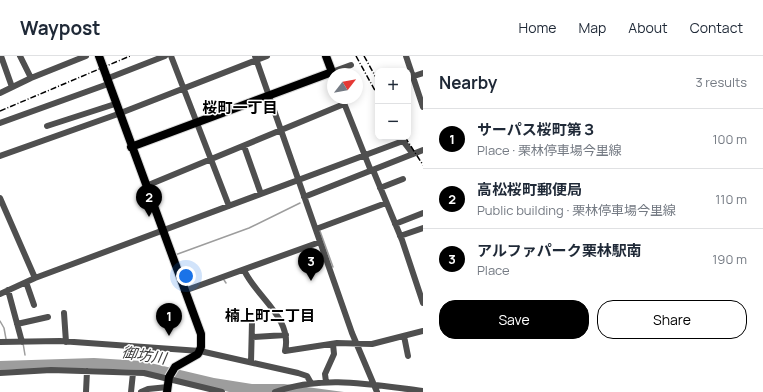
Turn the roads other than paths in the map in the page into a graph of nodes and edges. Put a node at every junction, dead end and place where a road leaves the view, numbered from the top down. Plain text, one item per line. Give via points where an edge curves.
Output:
1 (1, 56) edge
2 (20, 56) edge
3 (86, 56) edge
4 (99, 56) edge
5 (165, 56) edge
6 (171, 56) edge
7 (267, 56) edge
8 (326, 56) edge
9 (406, 56) edge
10 (256, 58) edge
11 (351, 65) dead end
12 (330, 68) edge
13 (344, 68) edge
14 (423, 73) edge
15 (327, 75) edge
16 (414, 76) junction
17 (31, 78) junction
18 (107, 81) junction
19 (12, 87) junction
20 (184, 89) junction
21 (0, 93) edge
22 (269, 96) junction
23 (115, 104) junction
24 (337, 104) edge
25 (344, 104) edge
26 (423, 107) edge
27 (118, 114) junction
28 (197, 122) junction
29 (0, 123) edge
30 (48, 126) dead end
31 (281, 130) junction
32 (244, 146) junction
33 (131, 147) junction
34 (423, 150) edge
35 (413, 154) junction
36 (364, 155) junction
37 (0, 156) edge
38 (211, 159) junction
39 (372, 171) junction
40 (403, 179) dead end
41 (298, 180) junction
42 (146, 186) junction
43 (380, 188) junction
44 (261, 194) junction
45 (304, 197) junction
46 (0, 198) edge
47 (386, 203) junction
48 (230, 206) junction
49 (423, 213) edge
50 (395, 224) junction
51 (163, 231) junction
52 (422, 231) edge
53 (317, 232) junction
54 (400, 236) junction
55 (320, 242) junction
56 (244, 270) junction
57 (35, 278) junction
58 (26, 282) junction
59 (420, 284) edge
60 (8, 290) junction
61 (184, 291) junction
62 (0, 294) edge
63 (423, 303) edge
64 (34, 305) dead end
65 (64, 314) dead end
66 (48, 317) dead end
67 (252, 322) dead end
68 (17, 324) junction
69 (423, 331) edge
70 (286, 335) junction
71 (404, 336) junction
72 (252, 337) junction
73 (0, 342) edge
74 (22, 342) junction
75 (66, 342) junction
76 (356, 343) junction
77 (333, 344) junction
78 (200, 351) junction
79 (408, 356) dead end
80 (252, 362) junction
81 (87, 370) junction
82 (0, 373) edge
83 (133, 373) junction
84 (169, 378) junction
85 (326, 382) junction
86 (311, 383) junction
87 (374, 384) junction
88 (167, 390) edge
89 (423, 391) edge
90 (86, 392) edge
91 (131, 392) edge
92 (141, 392) edge
93 (222, 392) edge
94 (275, 392) edge
95 (377, 392) edge

1 - 19 street
2 - 17 street
3 - 17 street
4 - 18 main road
5 - 18 street
6 - 20 street
7 - 10 street
8 - 12 main road
9 - 16 street
10 - 20 street
10 - 22 street
11 - 13 street
14 - 16 street
15 - 22 main road
16 - 26 street
17 - 19 street
18 - 23 main road
18 - 29 street
19 - 21 street
20 - 27 street
20 - 28 street
22 - 28 main road
22 - 31 street
23 - 27 main road
23 - 30 street
24 - 31 street
25 - 36 street
27 - 33 main road
27 - 37 street
28 - 33 main road
28 - 38 street
31 - 32 street
31 - 41 street
32 - 38 street
32 - 44 street
33 - 42 main road
34 - 35 street
35 - 36 street via 403,141
35 - 39 street
36 - 39 street
36 - 41 street
38 - 42 street
38 - 48 street
39 - 43 street
39 - 45 street
40 - 43 street
41 - 44 street
41 - 45 street
42 - 51 main road
43 - 47 street
44 - 48 street
45 - 53 street
46 - 57 street
47 - 50 street
47 - 53 street
48 - 51 street
49 - 50 street
50 - 54 street
51 - 57 street
51 - 61 main road
52 - 54 street
53 - 55 street
54 - 59 street
55 - 56 street
55 - 76 street
56 - 61 street
56 - 70 street via 270,304
57 - 58 street
58 - 60 street
58 - 64 street
59 - 63 street
60 - 62 street
60 - 68 street
61 - 78 main road via 201,334
65 - 75 street
66 - 68 street
67 - 72 street
68 - 74 street
69 - 71 street
70 - 72 street
70 - 77 street via 285,351
71 - 76 street via 372,344
71 - 79 street
72 - 80 street
73 - 74 street
74 - 75 street
75 - 78 street
76 - 77 street
76 - 87 street
77 - 85 street via 334,354 326,374
78 - 80 street
78 - 84 main road via 174,368
80 - 86 street via 307,376
81 - 82 street
81 - 83 street
81 - 90 street
83 - 84 street
83 - 91 street
84 - 88 main road
84 - 93 street
85 - 86 street
85 - 87 street
86 - 94 street
87 - 89 street
87 - 95 street
88 - 92 street via 148,389

